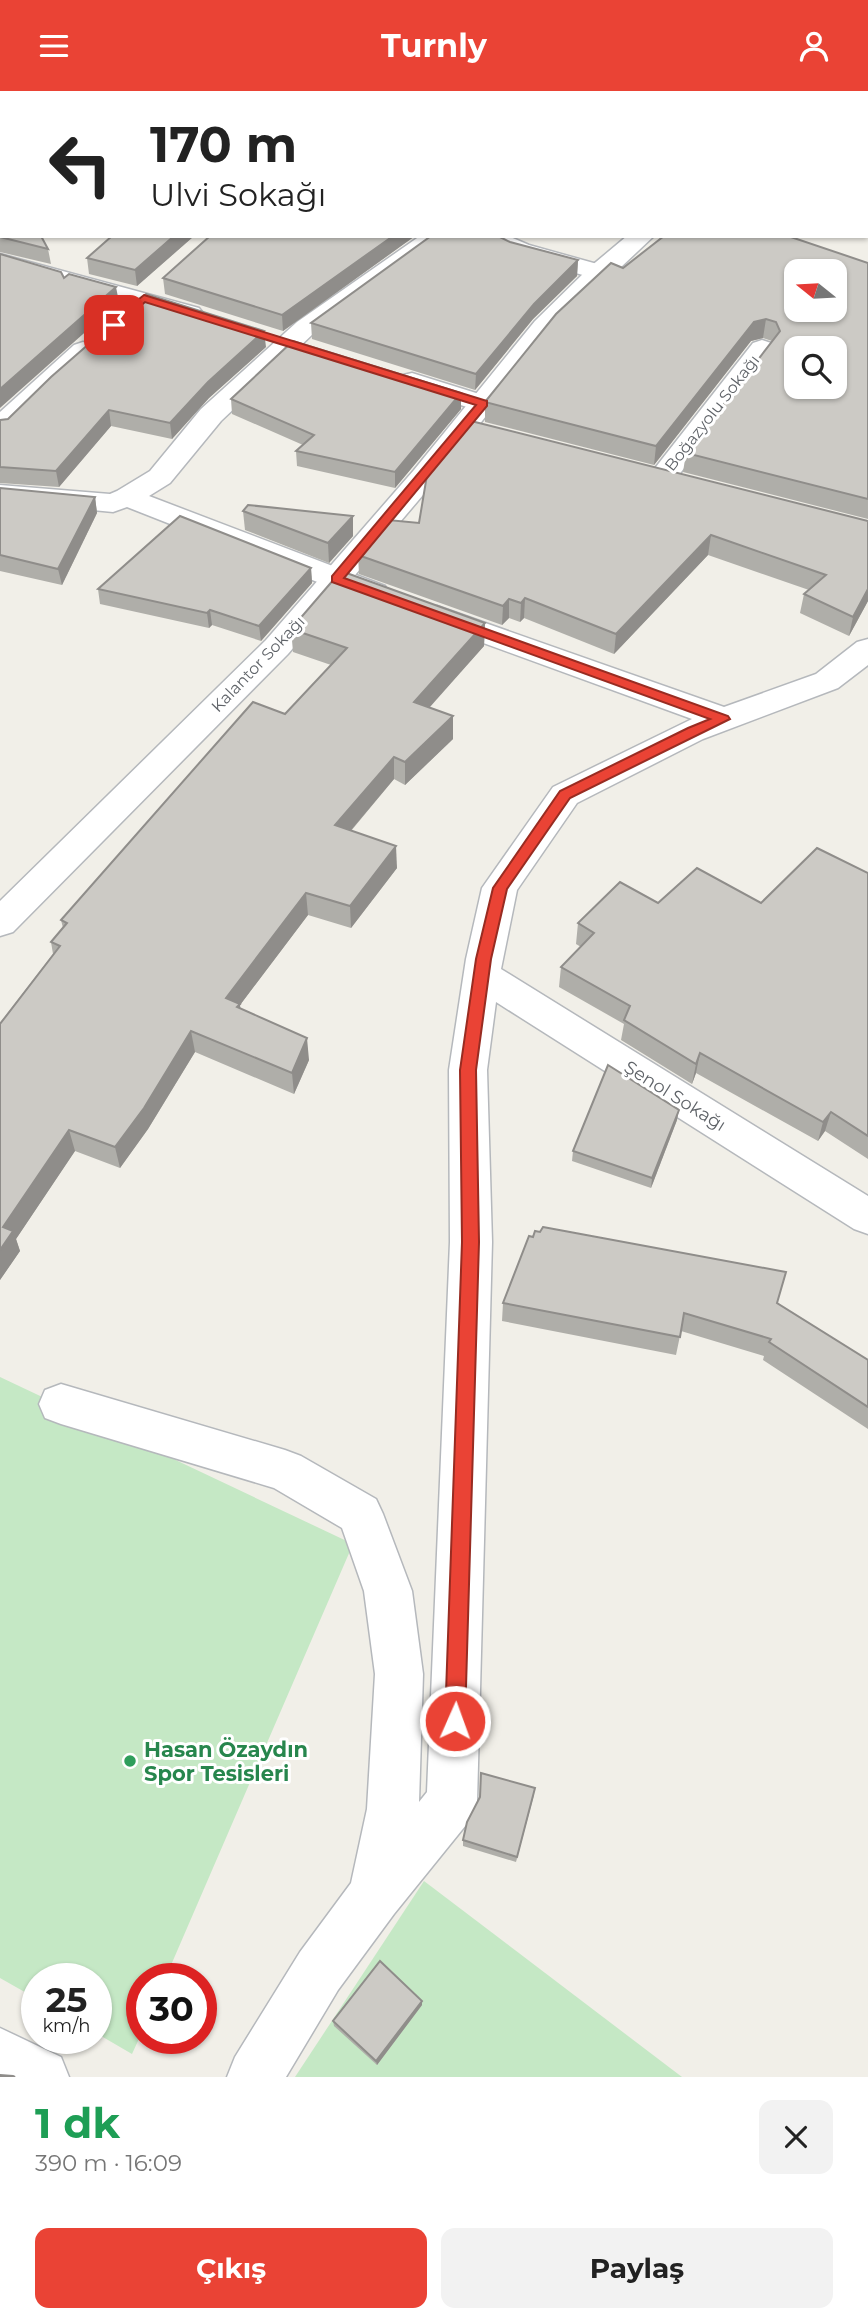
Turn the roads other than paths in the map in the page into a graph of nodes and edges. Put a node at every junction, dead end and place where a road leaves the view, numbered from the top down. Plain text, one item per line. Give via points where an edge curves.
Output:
1 (428, 238) edge
2 (492, 238) edge
3 (640, 238) edge
4 (0, 261) edge
5 (600, 272) junction
6 (163, 281) edge
7 (144, 298) junction
8 (121, 318) edge
9 (209, 319) edge
10 (102, 335) edge
11 (262, 335) edge
12 (288, 343) junction
13 (762, 348) dead end
14 (314, 351) edge
15 (392, 375) edge
16 (483, 404) junction
17 (0, 427) edge
18 (662, 478) edge
19 (0, 493) edge
20 (127, 498) junction
21 (336, 579) junction
22 (868, 649) edge
23 (724, 719) junction
24 (0, 923) edge
25 (482, 975) junction
26 (868, 1217) edge
27 (61, 1404) dead end
28 (375, 1895) junction
29 (0, 2056) edge
30 (41, 2077) edge
31 (256, 2077) edge

1 - 12 street
2 - 5 street
3 - 5 street, Kalantor Sokağı
4 - 7 street
5 - 16 street, Kalantor Sokağı via 544,326
6 - 7 street
7 - 8 street
7 - 9 street
10 - 17 street
11 - 12 street
12 - 14 street
12 - 20 street via 211,415 160,477
13 - 18 street, Boğazyolu Sokağı
15 - 16 street
16 - 21 street, Kalantor Sokağı via 477,431
19 - 20 street via 113,503
20 - 21 street
21 - 23 street
21 - 24 street, Kalantor Sokağı via 277,647
22 - 23 street via 827,681
23 - 25 street via 565,795 500,888
25 - 26 street, Şenol Sokağı
25 - 28 street via 468,1070 471,1242 452,1803
27 - 28 street via 285,1471 360,1514 388,1591 399,1674 393,1809
28 - 31 street via 319,1971
29 - 30 street

